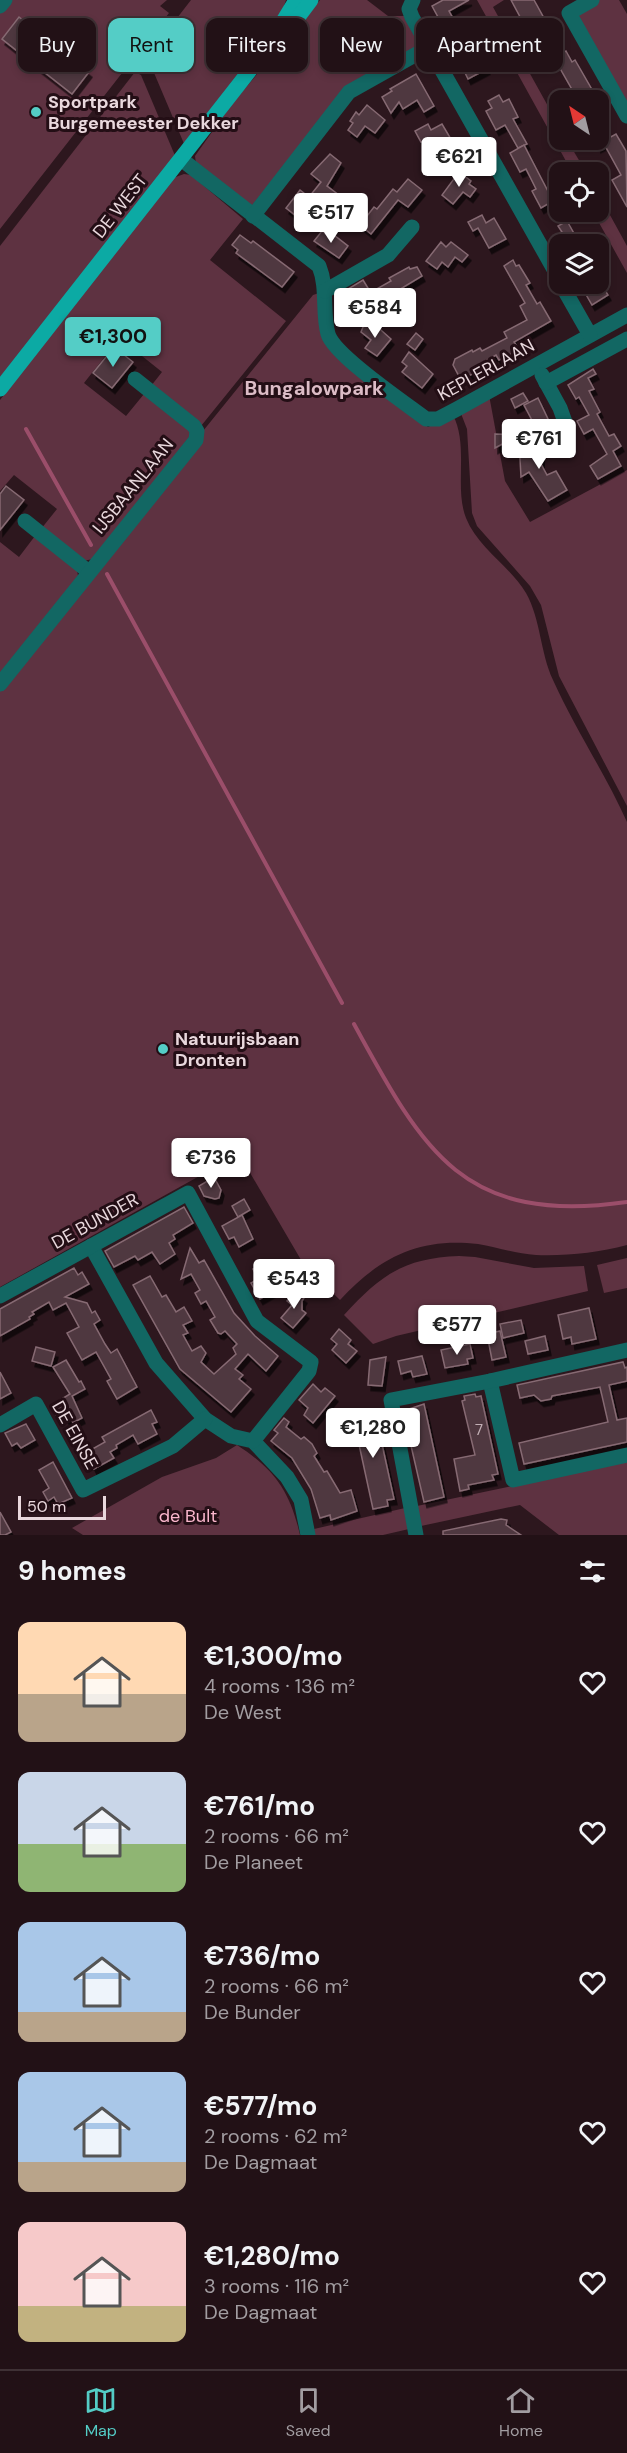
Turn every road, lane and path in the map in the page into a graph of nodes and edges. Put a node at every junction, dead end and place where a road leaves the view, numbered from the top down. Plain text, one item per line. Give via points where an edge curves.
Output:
1 (5, 0) edge
2 (296, 0) edge
3 (312, 0) edge
4 (413, 0) edge
5 (592, 0) edge
6 (0, 6) edge
7 (284, 18) edge
8 (298, 18) edge
9 (416, 24) edge
10 (416, 54) edge
11 (249, 72) edge
12 (443, 72) edge
13 (627, 116) edge
14 (181, 159) junction
15 (253, 216) junction
16 (412, 227) dead end
17 (549, 262) edge
18 (325, 291) junction
19 (567, 294) edge
20 (627, 315) edge
21 (590, 335) junction
22 (627, 339) edge
23 (536, 365) junction
24 (135, 379) dead end
25 (546, 383) junction
26 (0, 389) edge
27 (563, 442) dead end
28 (25, 521) dead end
29 (89, 572) junction
30 (0, 684) edge
31 (91, 1246) junction
32 (0, 1296) edge
33 (627, 1350) edge
34 (490, 1381) junction
35 (205, 1419) junction
36 (0, 1425) edge
37 (253, 1441) junction
38 (627, 1455) edge
39 (308, 1535) edge
40 (416, 1535) edge

1 - 6 street
2 - 7 main road, DE WEST
3 - 8 main road, DE WEST
4 - 9 street via 410,13
5 - 13 street via 569,13
10 - 15 street via 349,92
11 - 14 main road, DE WEST
12 - 17 street
14 - 15 street, KEPLERLAAN
14 - 26 main road, DE WEST
15 - 18 street, KEPLERLAAN via 319,266
16 - 18 street via 388,255
18 - 23 street, KEPLERLAAN via 328,335 338,351 426,419 438,418
19 - 21 street
20 - 21 street, KEPLERLAAN
21 - 23 street, KEPLERLAAN
22 - 25 street
23 - 25 street
24 - 29 street, IJSBAANLAAN via 194,426 196,440
25 - 27 street via 565,422
28 - 29 street
29 - 30 street, IJSBAANLAAN
31 - 32 street, DE BUNDER
31 - 35 street via 156,1363
31 - 37 street, DE BUNDER via 188,1193 257,1321 310,1362 309,1371
33 - 34 street
34 - 38 street via 513,1480
34 - 40 street via 391,1400
35 - 36 street, DE EINSE via 173,1446 83,1490 36,1404
35 - 37 street via 231,1436
37 - 39 street via 287,1477 301,1500

